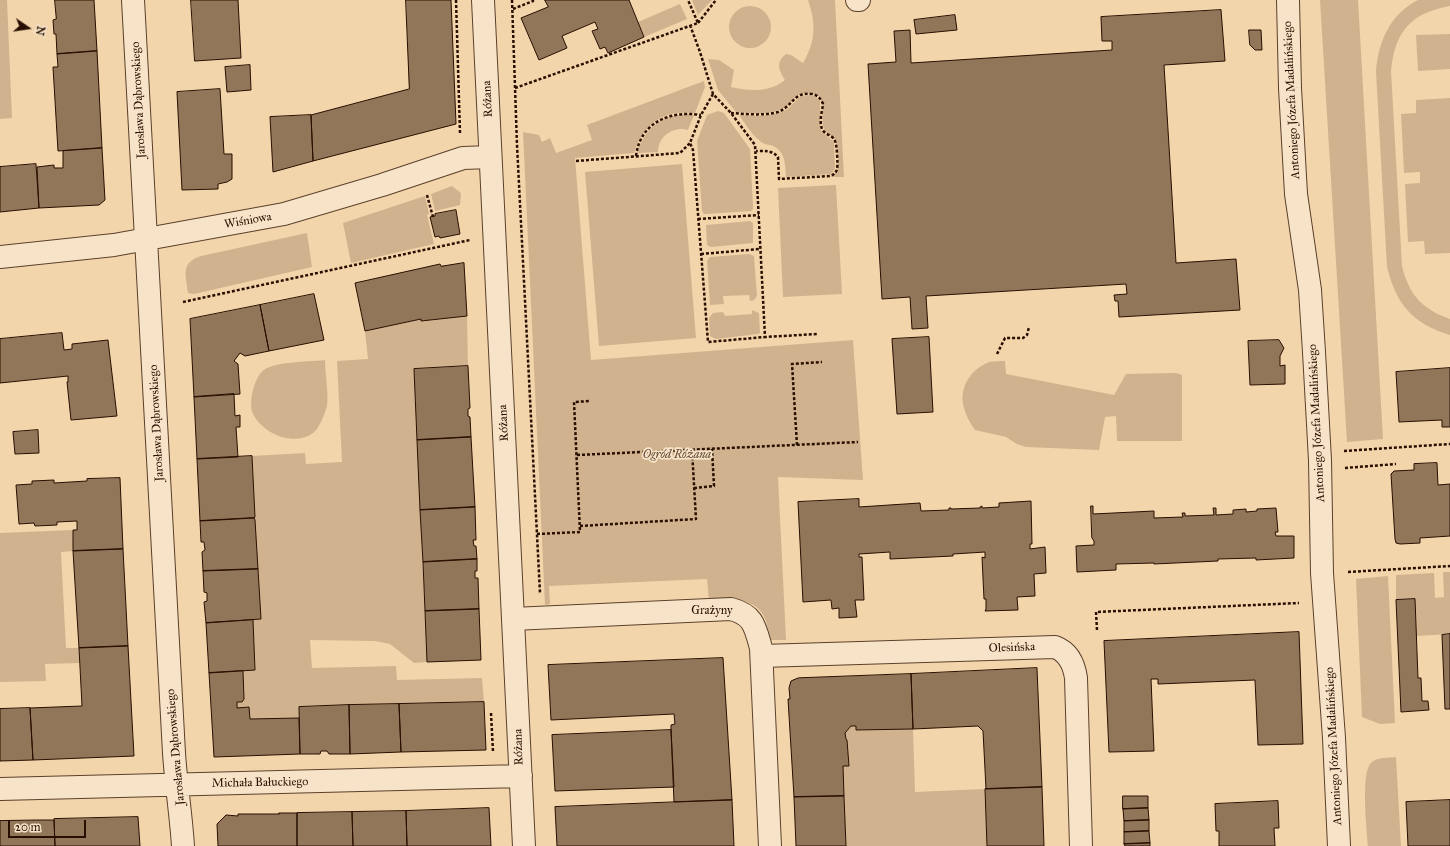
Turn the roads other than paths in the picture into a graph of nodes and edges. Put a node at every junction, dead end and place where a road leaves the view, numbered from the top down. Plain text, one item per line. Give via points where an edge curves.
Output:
1 (133, 0) edge
2 (483, 0) edge
3 (1288, 0) edge
4 (490, 157) junction
5 (146, 239) junction
6 (0, 256) edge
7 (513, 619) junction
8 (762, 656) junction
9 (521, 776) junction
10 (178, 784) junction
11 (0, 789) edge
12 (183, 846) edge
13 (524, 846) edge
14 (770, 846) edge
15 (1081, 846) edge
16 (1339, 846) edge

1 - 5 street, Jarosława Dąbrowskiego
2 - 4 street, Różana
3 - 16 street, Antoniego Józefa Madalińskiego via 1296,194 1310,290 1314,352 1320,460 1322,573
4 - 5 street, Wiśniowa via 463,158 284,214
4 - 7 street, Różana
5 - 6 street, Wiśniowa via 114,245
5 - 10 street, Jarosława Dąbrowskiego via 174,757
7 - 8 street, Grażyny via 731,609 753,621
7 - 9 street, Różana
8 - 14 street, Grażyny
8 - 15 street, Olesińska via 1044,647 1063,650 1075,669 1076,678
9 - 10 street, Michała Bałuckiego
9 - 13 street, Różana
10 - 11 street, Michała Bałuckiego
10 - 12 street, Jarosława Dąbrowskiego

